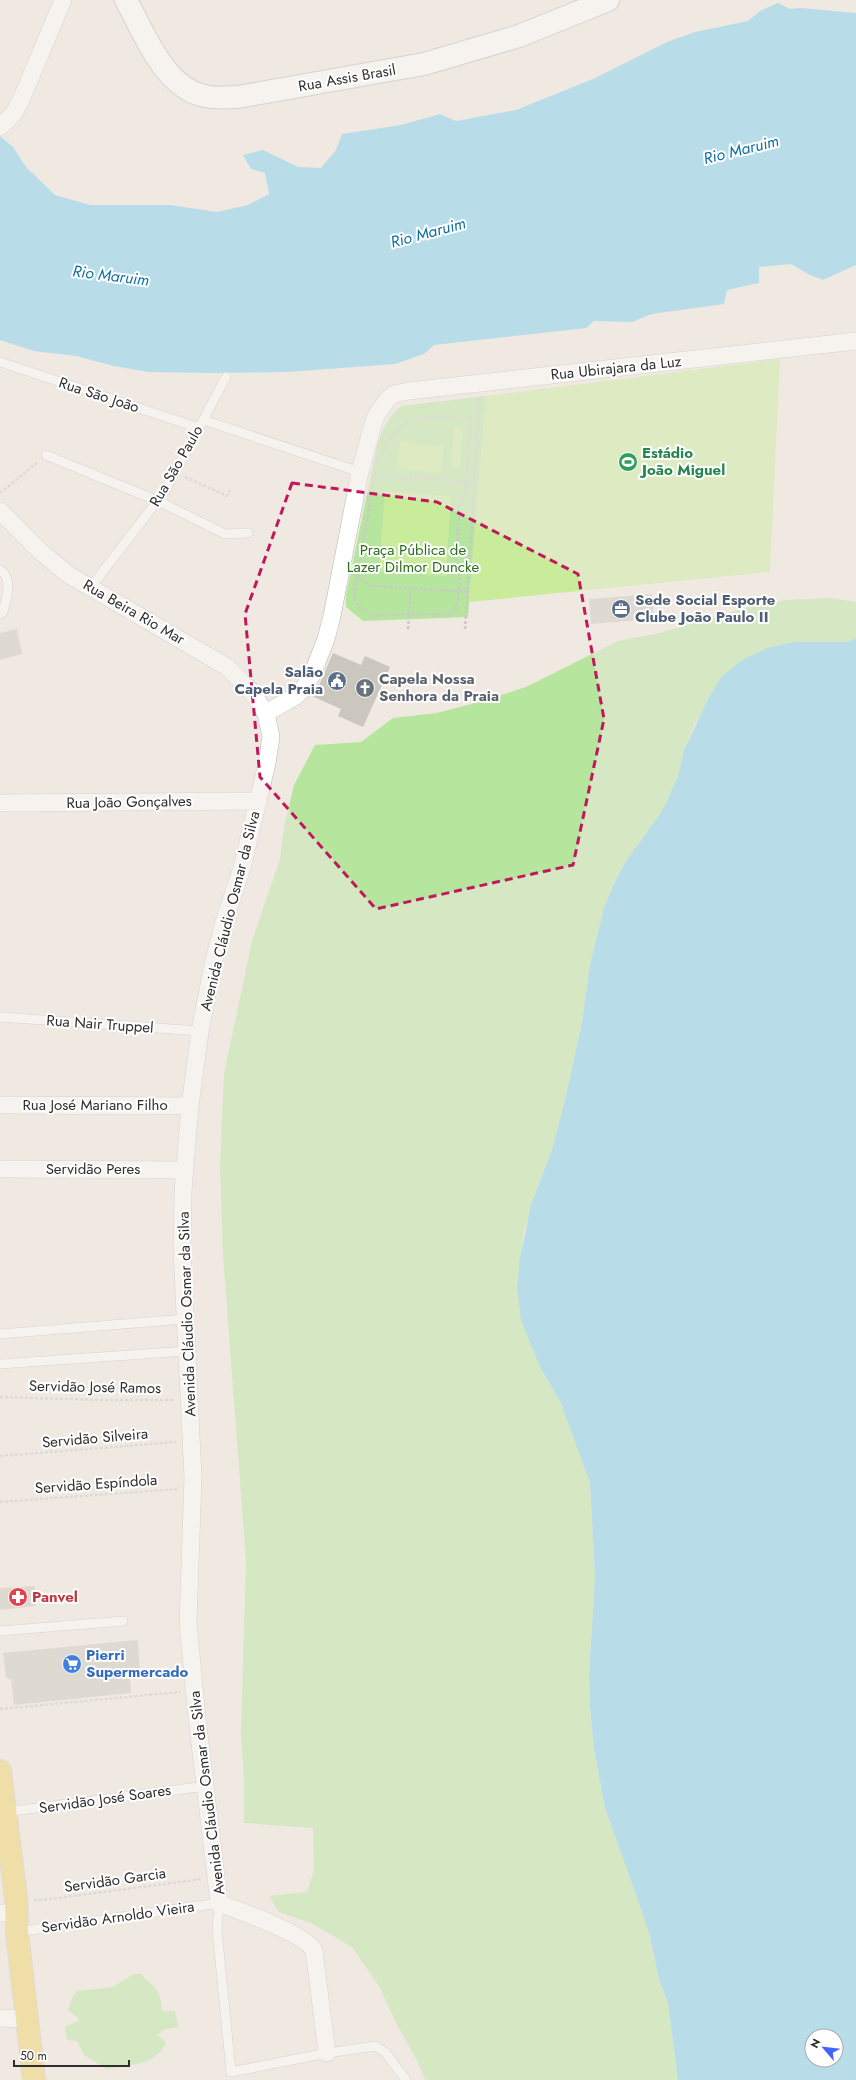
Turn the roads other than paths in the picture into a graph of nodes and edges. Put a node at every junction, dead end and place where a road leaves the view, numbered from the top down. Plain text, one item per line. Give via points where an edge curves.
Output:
1 (63, 0) edge
2 (126, 0) edge
3 (608, 0) edge
4 (3, 124) edge
5 (856, 341) edge
6 (0, 362) edge
7 (226, 377) dead end
8 (201, 424) junction
9 (46, 455) road end
10 (367, 473) junction
11 (158, 501) junction
12 (0, 511) edge
13 (248, 533) dead end
14 (0, 570) edge
15 (90, 588) junction
16 (0, 614) edge
17 (266, 713) junction
18 (258, 801) junction
19 (0, 803) edge
20 (0, 1017) edge
21 (200, 1031) junction
22 (0, 1105) edge
23 (190, 1106) junction
24 (0, 1169) edge
25 (185, 1170) junction
26 (186, 1319) junction
27 (0, 1334) edge
28 (187, 1351) junction
29 (0, 1364) edge
30 (123, 1621) dead end
31 (0, 1631) edge
32 (0, 1771) edge
33 (0, 1774) edge
34 (206, 1786) junction
35 (5, 1812) junction
36 (219, 1903) junction
37 (12, 1914) edge
38 (0, 2018) edge
39 (26, 2019) junction
40 (327, 2053) junction
41 (34, 2080) edge
42 (406, 2080) edge

1 - 4 street via 21,100 14,113
2 - 3 street, Rua Assis Brasil via 165,70 193,93 220,98 424,64 520,36
5 - 10 street, Rua Ubirajara da Luz via 394,394 382,406 373,424
6 - 8 lane, Rua São João
7 - 8 lane, Rua São Paulo
8 - 10 lane, Rua São João
8 - 11 lane, Rua São Paulo
9 - 11 lane
10 - 17 street via 341,566 326,639 312,675 296,696
11 - 13 lane via 225,534
11 - 15 lane, Rua São Paulo
12 - 15 street, Rua Beira Rio Mar via 54,564
14 - 16 lane via 4,572 9,590 3,612
15 - 17 street, Rua Beira Rio Mar via 228,667 251,691
17 - 18 street, Avenida Cláudio Osmar da Silva via 271,737 270,750
18 - 19 street, Rua João Gonçalves
18 - 21 street, Avenida Cláudio Osmar da Silva via 242,868 215,958
20 - 21 lane, Rua Nair Truppel
21 - 23 street, Avenida Cláudio Osmar da Silva
22 - 23 street, Rua José Mariano Filho
23 - 25 street, Avenida Cláudio Osmar da Silva
24 - 25 street, Servidão Peres
25 - 26 street, Avenida Cláudio Osmar da Silva via 182,1251
26 - 27 lane
26 - 28 street, Avenida Cláudio Osmar da Silva
28 - 29 lane
28 - 34 street, Avenida Cláudio Osmar da Silva via 193,1488 188,1623
30 - 31 lane
32 - 33 main road
33 - 35 main road
34 - 35 lane, Servidão José Soares
34 - 36 street, Avenida Cláudio Osmar da Silva
35 - 37 main road
36 - 37 lane, Servidão Arnoldo Vieira
36 - 40 street via 297,1936 314,1950
36 - 40 lane via 217,1930 231,2072
37 - 39 main road
38 - 39 street
39 - 41 main road
40 - 42 lane via 375,2046 385,2052

